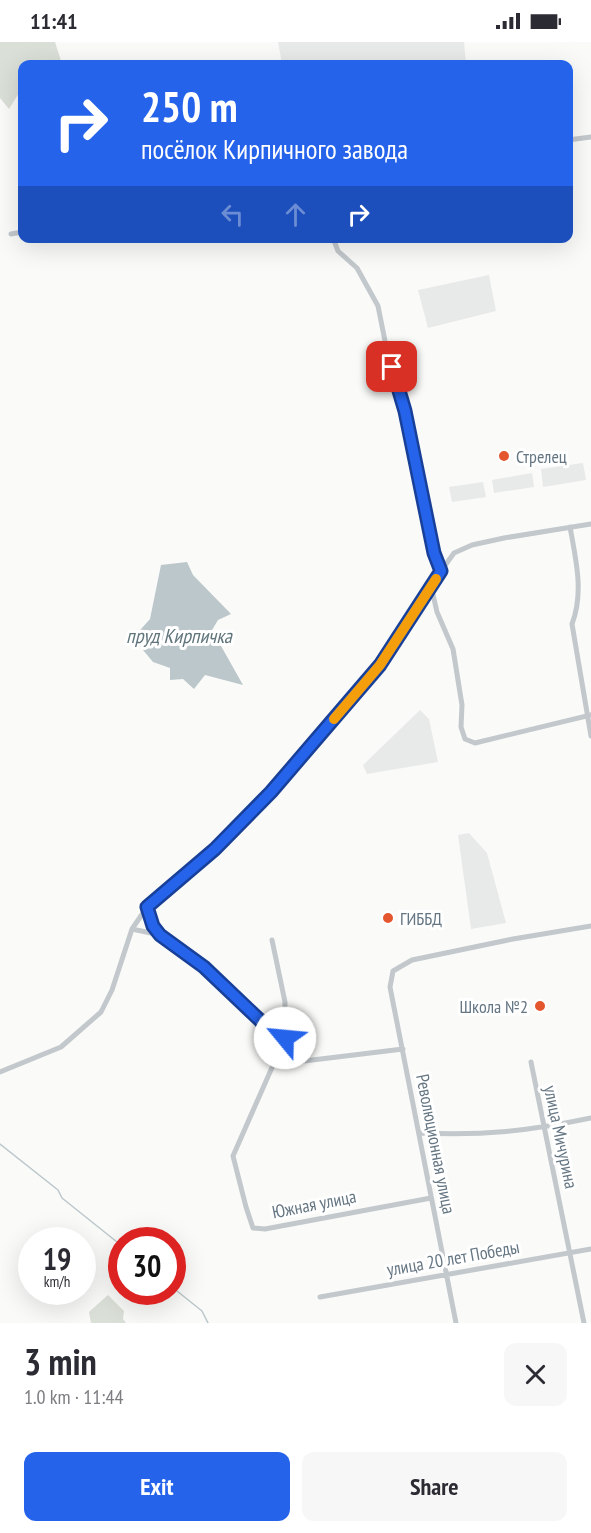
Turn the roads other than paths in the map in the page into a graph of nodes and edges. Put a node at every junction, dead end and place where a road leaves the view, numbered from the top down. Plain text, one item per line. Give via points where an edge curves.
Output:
1 (591, 137) edge
2 (573, 139) edge
3 (18, 233) edge
4 (11, 234) dead end
5 (335, 243) edge
6 (591, 524) edge
7 (570, 527) junction
8 (441, 571) junction
9 (431, 586) junction
10 (589, 715) edge
11 (591, 736) edge
12 (147, 907) junction
13 (591, 926) edge
14 (132, 929) junction
15 (160, 935) junction
16 (272, 940) dead end
17 (281, 1046) junction
18 (403, 1049) junction
19 (531, 1062) dead end
20 (0, 1072) edge
21 (591, 1118) edge
22 (543, 1128) junction
23 (420, 1132) junction
24 (431, 1198) junction
25 (591, 1249) edge
26 (570, 1253) junction
27 (446, 1275) junction
28 (320, 1297) dead end
29 (456, 1323) edge
30 (584, 1323) edge

1 - 2 street
3 - 4 street
5 - 8 street via 357,268 378,306
6 - 7 street
7 - 8 street via 472,545 454,553
7 - 10 street via 578,581 578,607 572,624
8 - 9 street
9 - 10 street via 453,649 465,739 475,743
9 - 12 street via 380,665 271,792 215,849
10 - 11 street
12 - 14 street
12 - 15 street
13 - 18 street, Революционная улица via 412,960 393,971 390,987
14 - 15 street
14 - 20 street via 101,1012 61,1047
15 - 17 street via 204,967 266,1026
16 - 17 street, Южная улица via 285,1002 285,1038
17 - 18 street via 296,1062
17 - 24 street, Южная улица via 233,1156 253,1228
18 - 23 street, Революционная улица
19 - 22 street, улица Мичурина
21 - 22 street
22 - 23 street via 466,1135
22 - 26 street, улица Мичурина
23 - 24 street, Революционная улица
24 - 27 street, Революционная улица
25 - 26 street, улица 20 лет Победы
26 - 27 street, улица 20 лет Победы
26 - 30 street, улица Мичурина
27 - 28 street, улица 20 лет Победы
27 - 29 street, Революционная улица

